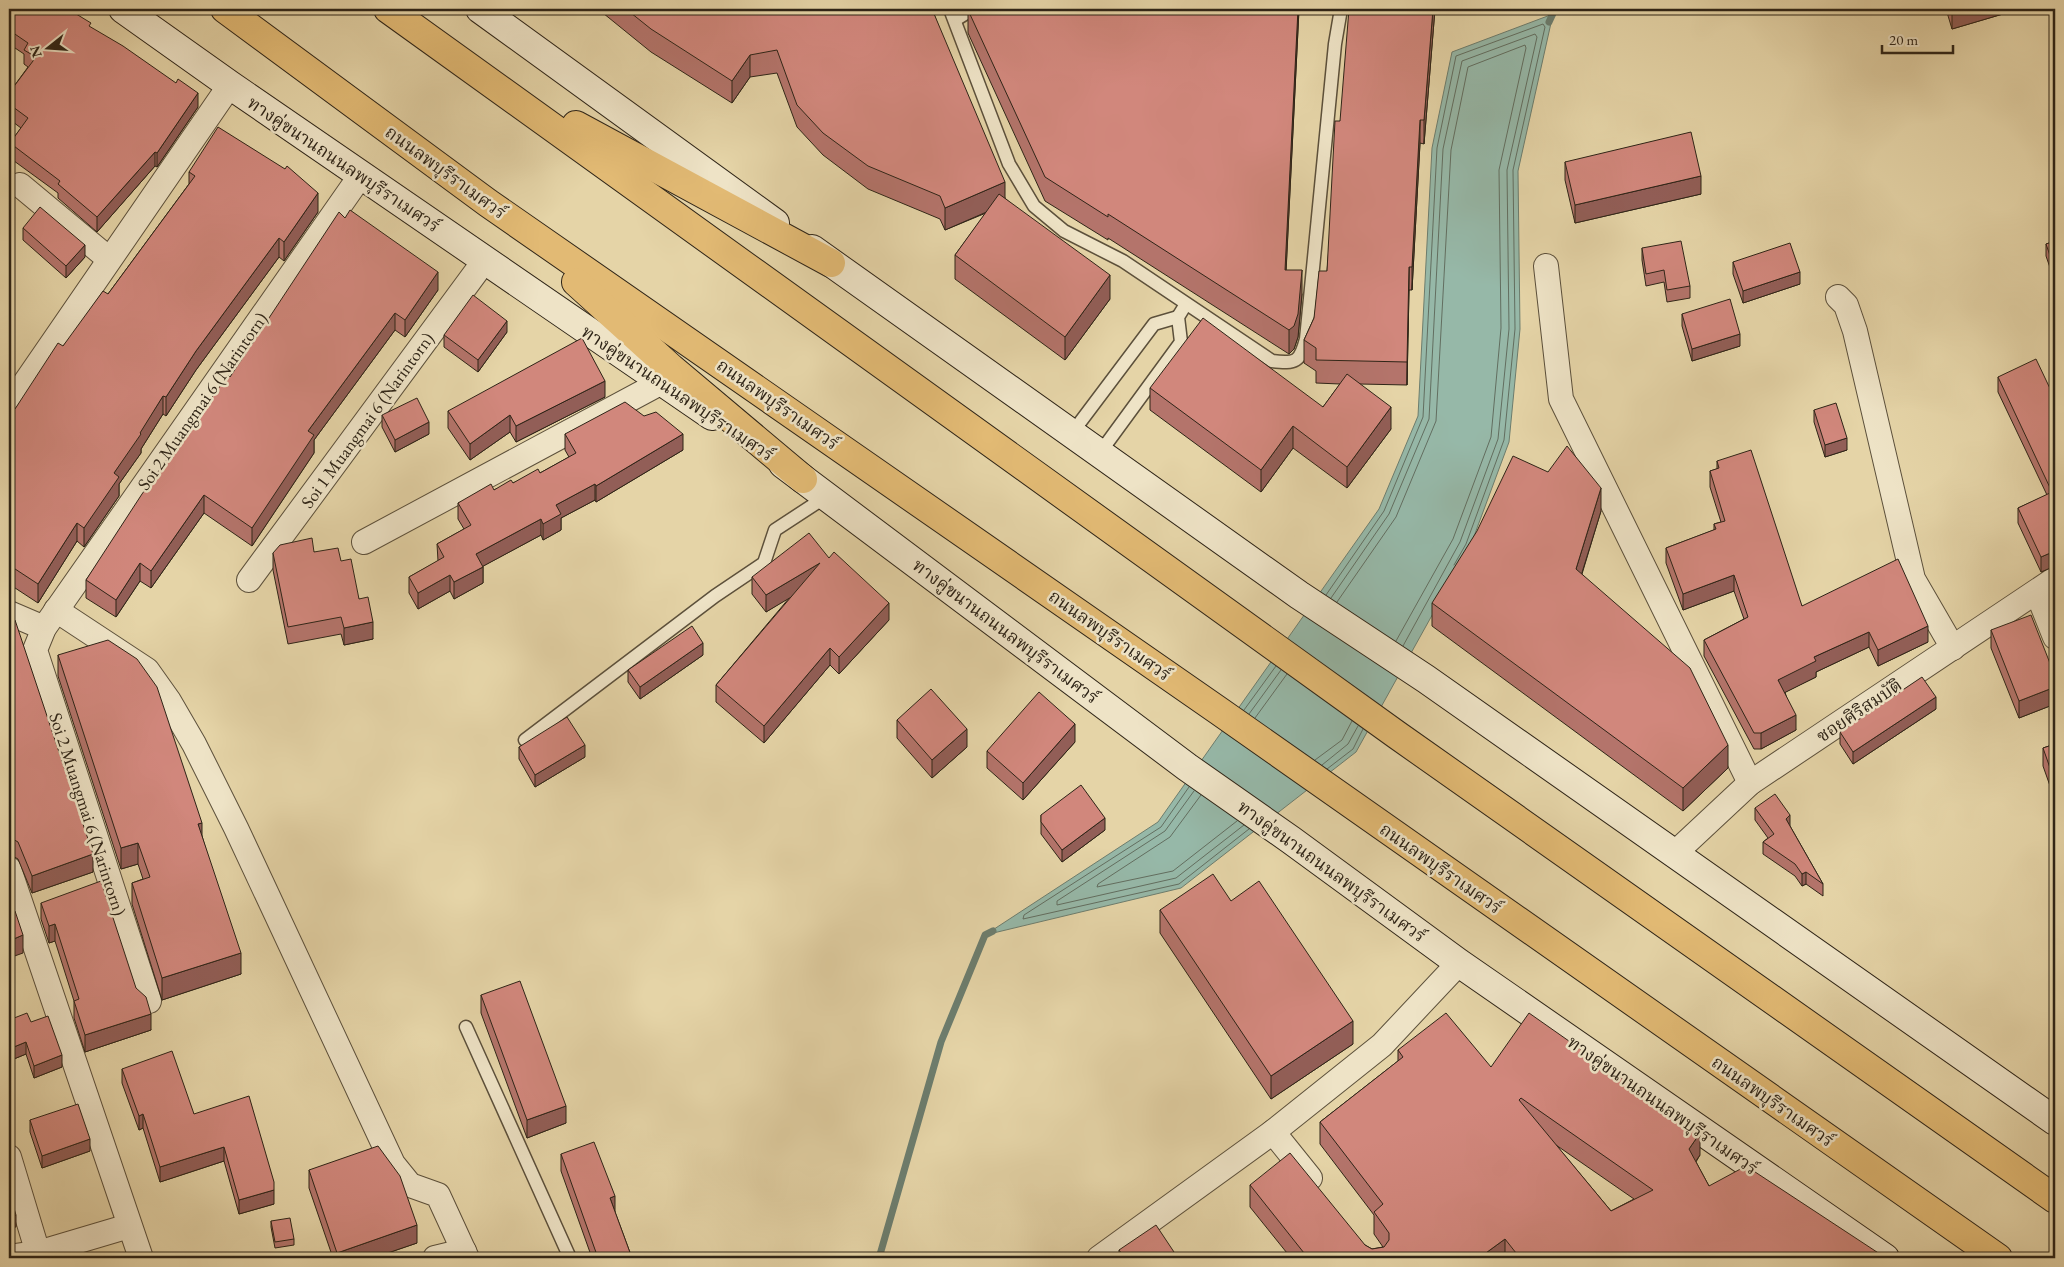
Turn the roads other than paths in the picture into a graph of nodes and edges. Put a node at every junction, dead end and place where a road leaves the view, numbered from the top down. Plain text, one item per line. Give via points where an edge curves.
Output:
1 (124, 9) edge
2 (225, 9) edge
3 (388, 9) edge
4 (973, 9) edge
5 (1342, 9) edge
6 (494, 12) edge
7 (952, 15) edge
8 (445, 48) junction
9 (230, 85) junction
10 (361, 175) junction
11 (20, 185) dead end
12 (488, 203) junction
13 (109, 259) junction
14 (484, 260) junction
15 (831, 263) junction
16 (1546, 266) dead end
17 (1838, 297) dead end
18 (1186, 304) junction
19 (1178, 317) junction
20 (662, 382) junction
21 (9, 406) edge
22 (1072, 433) junction
23 (1100, 454) junction
24 (804, 479) junction
25 (827, 496) junction
26 (364, 542) dead end
27 (249, 580) dead end
28 (2046, 586) edge
29 (9, 613) edge
30 (50, 619) junction
31 (2055, 637) edge
32 (1953, 648) junction
33 (525, 740) dead end
34 (1750, 783) junction
35 (1674, 854) junction
36 (9, 869) edge
37 (24, 910) edge
38 (1459, 964) junction
39 (149, 1001) edge
40 (466, 1027) dead end
41 (2055, 1121) edge
42 (1273, 1132) junction
43 (9, 1157) edge
44 (1321, 1192) edge
45 (2055, 1199) edge
46 (128, 1226) junction
47 (38, 1253) junction
48 (466, 1254) edge
49 (9, 1257) edge
50 (141, 1258) edge
51 (435, 1258) edge
52 (570, 1258) edge
53 (1100, 1258) edge
54 (1885, 1258) edge
55 (1998, 1258) edge

1 - 9 main road, ทางคู่ขนานถนนลพบุรีราเมศวร์
2 - 12 main road, ถนนลพบุรีราเมศวร์
3 - 8 main road
4 - 7 lane
5 - 18 lane via 1335,44 1302,353 1294,362 1272,361
6 - 15 main road
7 - 18 lane via 1009,164 1034,206 1064,232 1123,261
8 - 15 main road via 577,125
8 - 45 main road via 1397,735
9 - 10 main road, ทางคู่ขนานถนนลพบุรีราเมศวร์
9 - 13 street
10 - 14 main road, ทางคู่ขนานถนนลพบุรีราเมศวร์
10 - 30 street, Soi 2 Muangmai 6 (Narintorn)
11 - 13 street
12 - 24 main road via 671,368
12 - 55 main road, ถนนลพบุรีราเมศวร์
13 - 21 street
14 - 20 main road, ทางคู่ขนานถนนลพบุรีราเมศวร์
14 - 27 street, Soi 1 Muangmai 6 (Narintorn)
15 - 22 main road
16 - 34 street via 1561,399
17 - 32 street via 1846,305 1855,331 1913,579
18 - 19 lane
19 - 22 lane via 1154,324
19 - 23 lane via 1181,342
20 - 24 main road, ทางคู่ขนานถนนลพบุรีราเมศวร์
20 - 26 street
22 - 23 main road
23 - 35 main road
24 - 25 main road, ทางคู่ขนานถนนลพบุรีราเมศวร์
25 - 33 lane via 775,530 764,563 715,596
25 - 38 main road, ทางคู่ขนานถนนลพบุรีราเมศวร์ via 1187,767
28 - 31 street
28 - 32 street, ซอยศิริสมบัติ
29 - 30 street
30 - 39 street, Soi 2 Muangmai 6 (Narintorn) via 34,650 101,883
30 - 48 street via 147,670 169,700 236,828 393,1164 410,1184 438,1196
32 - 34 street, ซอยศิริสมบัติ
34 - 35 street, ซอยศิริสมบัติ
35 - 41 main road
36 - 37 street
37 - 46 street
38 - 42 street via 1382,1045
38 - 54 main road, ทางคู่ขนานถนนลพบุรีราเมศวร์
40 - 52 lane
42 - 44 street
42 - 53 street
43 - 47 street
46 - 47 street
46 - 50 street
47 - 49 street
48 - 51 street

